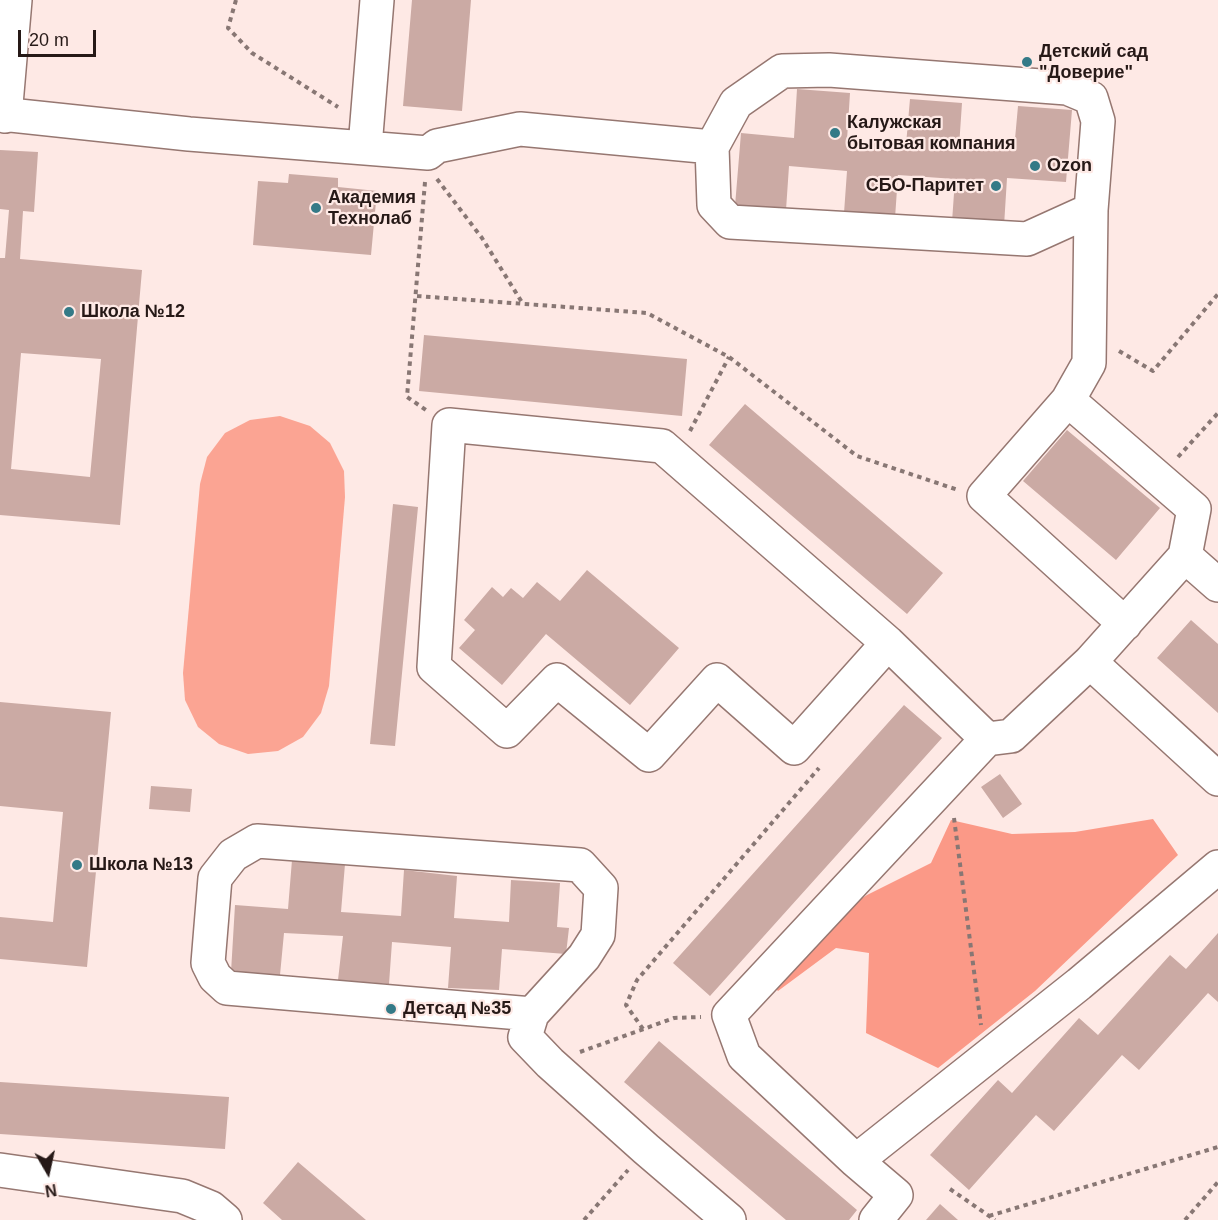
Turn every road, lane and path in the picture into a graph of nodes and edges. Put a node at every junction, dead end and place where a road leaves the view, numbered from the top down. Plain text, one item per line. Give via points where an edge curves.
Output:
1 (15, 0) edge
2 (236, 0) edge
3 (376, 0) edge
4 (2, 115) edge
5 (366, 136) junction
6 (712, 147) junction
7 (428, 153) junction
8 (1091, 210) junction
9 (1218, 294) edge
10 (417, 296) junction
11 (523, 304) junction
12 (1109, 345) dead end
13 (729, 357) junction
14 (1068, 400) junction
15 (1218, 413) edge
16 (449, 425) junction
17 (675, 458) junction
18 (1159, 479) junction
19 (965, 492) dead end
20 (1185, 556) junction
21 (1218, 585) edge
22 (1125, 624) junction
23 (888, 643) junction
24 (1090, 662) junction
25 (987, 739) junction
26 (824, 762) dead end
27 (949, 779) junction
28 (1218, 779) edge
29 (1218, 867) edge
30 (532, 1014) junction
31 (729, 1015) junction
32 (643, 1029) junction
33 (986, 1058) junction
34 (550, 1063) junction
35 (1218, 1147) edge
36 (646, 1149) junction
37 (856, 1161) junction
38 (0, 1170) edge
39 (1218, 1182) edge
40 (950, 1189) dead end
41 (989, 1216) junction
42 (225, 1220) edge
43 (584, 1220) edge
44 (729, 1220) edge
45 (876, 1220) edge
46 (995, 1220) edge
47 (1185, 1220) edge

1 - 4 lane
2 - 5 path via 228,28 252,53
3 - 5 lane
4 - 5 lane
5 - 7 lane
6 - 7 lane via 520,129 437,146
6 - 8 lane via 714,205 730,222 1027,239
6 - 8 lane via 736,103 782,71 829,70 1067,88 1091,98 1098,121
7 - 10 path
7 - 11 path via 435,176 482,238
8 - 14 lane via 1089,363
9 - 12 path via 1153,371
10 - 11 path
10 - 16 path via 407,397
11 - 13 path via 647,313
13 - 17 path
13 - 19 path via 857,456
14 - 18 lane
14 - 22 lane via 984,496
15 - 18 path
16 - 17 lane via 662,446
16 - 23 lane via 434,667 507,731 557,680 649,755 717,680 794,748
17 - 23 lane
18 - 20 lane via 1194,509
20 - 21 lane
20 - 22 lane
22 - 24 lane
23 - 25 lane
24 - 25 lane via 1011,736
24 - 28 lane
25 - 27 lane
26 - 32 path via 637,980 626,1005
27 - 31 lane
27 - 33 path
29 - 33 lane
30 - 30 lane via 226,988 208,963 215,878 232,855 257,841 580,865 601,888 598,935 584,957
30 - 34 lane via 525,1037
31 - 32 path via 674,1018
31 - 37 lane via 744,1056
32 - 34 path
33 - 37 lane
34 - 36 lane
35 - 41 path
36 - 43 path
36 - 44 lane
37 - 45 lane via 896,1195
38 - 42 lane via 182,1196 211,1208
39 - 47 path
40 - 41 path
41 - 46 path

